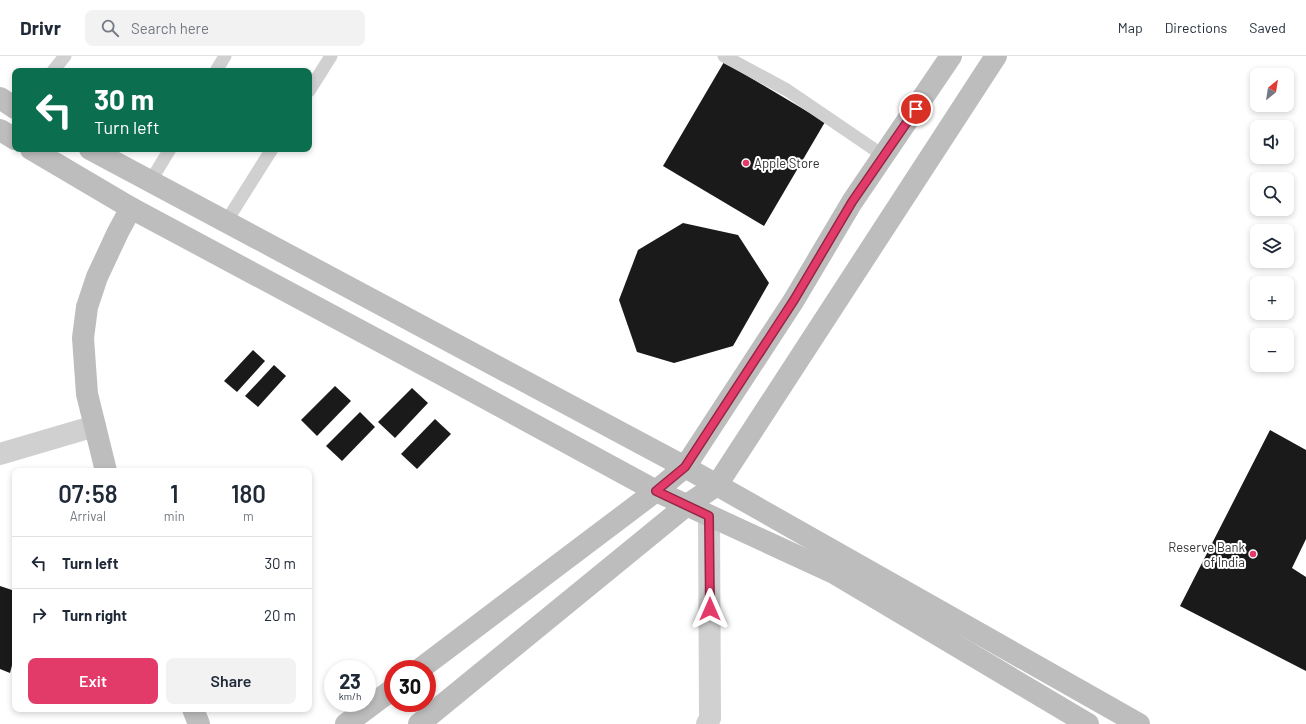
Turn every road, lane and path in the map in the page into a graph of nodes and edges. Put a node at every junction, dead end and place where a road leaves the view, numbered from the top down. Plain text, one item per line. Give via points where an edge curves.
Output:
1 (65, 56) edge
2 (225, 56) edge
3 (331, 56) edge
4 (724, 56) edge
5 (951, 56) edge
6 (996, 56) edge
7 (55, 68) edge
8 (218, 68) edge
9 (312, 86) edge
10 (0, 98) edge
11 (12, 106) edge
12 (0, 130) edge
13 (12, 137) edge
14 (36, 152) edge
15 (95, 152) edge
16 (168, 152) edge
17 (270, 152) edge
18 (884, 156) junction
19 (150, 182) junction
20 (131, 208) junction
21 (226, 222) junction
22 (95, 426) junction
23 (0, 454) edge
24 (685, 467) junction
25 (105, 468) edge
26 (717, 485) junction
27 (656, 491) junction
28 (687, 505) junction
29 (709, 516) junction
30 (432, 660) edge
31 (384, 696) edge
32 (194, 712) edge
33 (199, 724) edge
34 (346, 724) edge
35 (419, 724) edge
36 (707, 724) edge
37 (1088, 724) edge
38 (1139, 724) edge

1 - 7 lane
2 - 8 lane
3 - 9 lane
4 - 18 lane via 787,90
5 - 18 street
6 - 26 street
10 - 11 street
12 - 13 street
14 - 20 street
15 - 19 street
16 - 19 lane
17 - 21 lane
18 - 24 street via 852,202 794,300
19 - 21 street
20 - 22 street via 97,277 87,307 83,338 86,386
20 - 27 street
21 - 24 street
22 - 23 street
22 - 25 street
24 - 26 street
24 - 27 street
26 - 28 street
26 - 38 street
27 - 28 street
27 - 30 street
28 - 29 street
28 - 35 street
29 - 36 street via 710,718
29 - 37 street via 834,573
31 - 34 street
32 - 33 street

